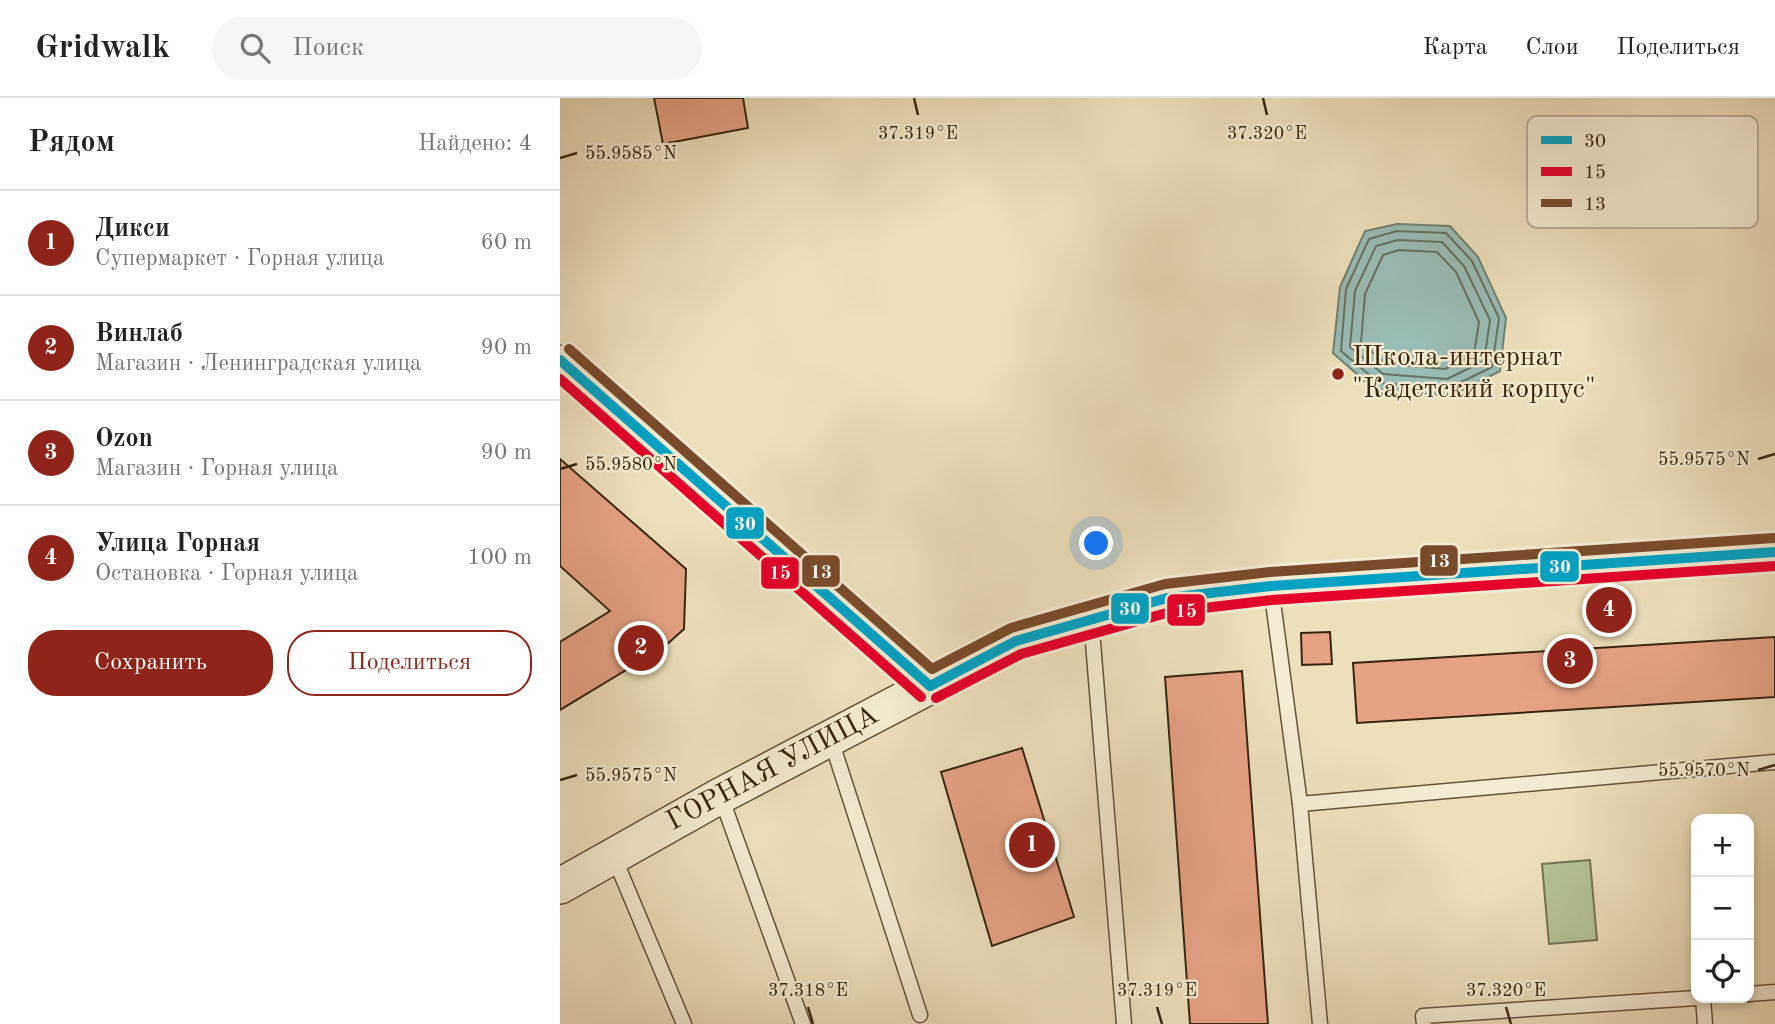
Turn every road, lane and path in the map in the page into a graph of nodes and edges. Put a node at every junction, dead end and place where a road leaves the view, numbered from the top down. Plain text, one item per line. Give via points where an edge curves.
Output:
1 (560, 360) edge
2 (1775, 552) edge
3 (1271, 586) junction
4 (1091, 618) junction
5 (930, 686) junction
6 (831, 738) junction
7 (1775, 762) edge
8 (720, 796) junction
9 (1300, 804) junction
10 (613, 856) junction
11 (560, 886) edge
12 (1775, 992) edge
13 (1754, 994) edge
14 (1691, 998) edge
15 (1703, 1003) edge
16 (920, 1015) dead end
17 (684, 1024) edge
18 (803, 1024) edge
19 (1124, 1024) edge
20 (1320, 1024) edge
21 (1424, 1024) edge
22 (1705, 1024) edge

1 - 5 street
2 - 3 street, ГОРНАЯ УЛИЦА
3 - 4 street, ГОРНАЯ УЛИЦА via 1167,598
3 - 9 lane
4 - 5 street, ГОРНАЯ УЛИЦА via 1016,641
4 - 19 lane
5 - 6 street, ГОРНАЯ УЛИЦА
6 - 8 street, ГОРНАЯ УЛИЦА
6 - 16 lane
7 - 9 lane
8 - 10 street, ГОРНАЯ УЛИЦА
8 - 18 lane
9 - 20 lane
10 - 11 street, ГОРНАЯ УЛИЦА
10 - 17 lane
12 - 13 lane
14 - 21 lane via 1423,1016
15 - 22 lane

